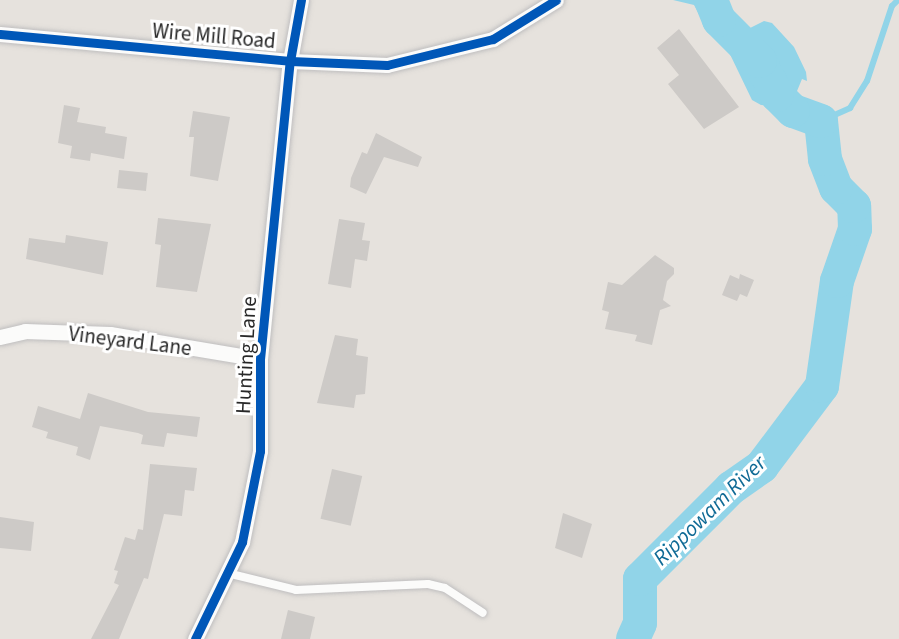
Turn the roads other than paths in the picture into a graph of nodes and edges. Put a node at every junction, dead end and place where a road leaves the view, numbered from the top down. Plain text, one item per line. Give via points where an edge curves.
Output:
1 (301, 0) edge
2 (556, 0) edge
3 (0, 34) edge
4 (290, 61) junction
5 (0, 337) edge
6 (260, 359) junction
7 (227, 573) junction
8 (483, 613) dead end
9 (195, 639) edge

1 - 4 street, Hunting Lane
2 - 4 street, Wire Mill Road via 493,39 387,65
3 - 4 street, Wire Mill Road
4 - 6 street, Hunting Lane
5 - 6 street, Vineyard Lane via 25,331 110,334
6 - 7 street, Hunting Lane via 260,451 242,542
7 - 8 lane via 296,590 428,584 445,588
7 - 9 street, Hunting Lane

